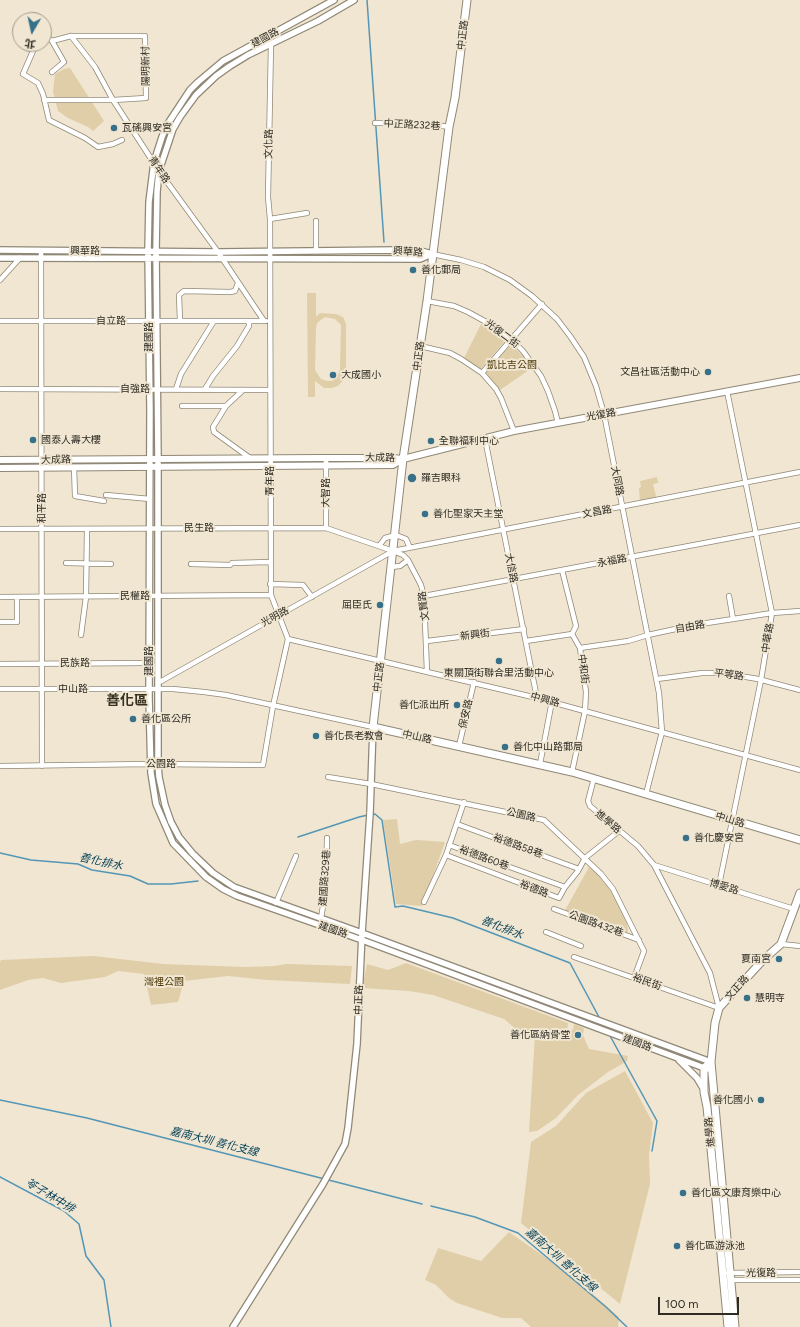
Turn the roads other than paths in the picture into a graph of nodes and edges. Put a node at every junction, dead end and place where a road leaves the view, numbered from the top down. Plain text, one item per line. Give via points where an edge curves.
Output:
1 (334, 0) edge
2 (354, 0) edge
3 (467, 0) edge
4 (71, 36) junction
5 (267, 37) junction
6 (52, 41) joint
7 (271, 44) junction
8 (33, 52) edge
9 (52, 72) dead end
10 (44, 100) junction
11 (113, 100) junction
12 (375, 123) dead end
13 (449, 127) junction
14 (122, 140) dead end
15 (154, 162) junction
16 (159, 171) junction
17 (307, 213) dead end
18 (270, 219) junction
19 (316, 221) dead end
20 (0, 250) edge
21 (41, 251) junction
22 (148, 251) junction
23 (156, 251) junction
24 (316, 251) junction
25 (218, 252) junction
26 (270, 252) junction
27 (432, 254) junction
28 (0, 258) edge
29 (20, 258) junction
30 (41, 258) junction
31 (148, 258) junction
32 (222, 258) junction
33 (270, 258) junction
34 (156, 259) junction
35 (0, 280) edge
36 (238, 283) junction
37 (427, 301) junction
38 (542, 304) junction
39 (0, 321) edge
40 (42, 321) junction
41 (149, 321) junction
42 (156, 321) junction
43 (180, 321) junction
44 (214, 321) junction
45 (249, 321) junction
46 (267, 321) junction
47 (511, 339) junction
48 (420, 346) junction
49 (482, 373) junction
50 (800, 378) edge
51 (0, 389) edge
52 (42, 389) junction
53 (150, 389) junction
54 (157, 389) junction
55 (176, 389) junction
56 (205, 390) junction
57 (244, 390) junction
58 (270, 390) junction
59 (727, 391) junction
60 (182, 406) dead end
61 (226, 406) junction
62 (604, 414) junction
63 (558, 423) junction
64 (514, 431) junction
65 (485, 439) junction
66 (250, 458) junction
67 (270, 458) junction
68 (326, 458) junction
69 (150, 459) junction
70 (158, 459) junction
71 (404, 459) junction
72 (0, 460) edge
73 (42, 460) junction
74 (270, 465) junction
75 (326, 465) junction
76 (150, 466) junction
77 (158, 466) junction
78 (42, 467) junction
79 (74, 467) junction
80 (0, 468) edge
81 (800, 472) edge
82 (745, 483) junction
83 (106, 495) dead end
84 (150, 499) junction
85 (104, 501) dead end
86 (622, 507) junction
87 (800, 525) edge
88 (270, 528) junction
89 (326, 528) junction
90 (0, 529) edge
91 (42, 529) junction
92 (87, 529) junction
93 (149, 529) junction
94 (158, 529) junction
95 (504, 530) junction
96 (756, 534) junction
97 (395, 535) junction
98 (379, 546) junction
99 (410, 548) junction
100 (393, 551) junction
101 (633, 557) junction
102 (408, 560) junction
103 (270, 562) junction
104 (66, 563) dead end
105 (87, 564) junction
106 (111, 564) dead end
107 (191, 564) dead end
108 (391, 567) junction
109 (562, 570) junction
110 (514, 579) junction
111 (270, 584) junction
112 (270, 595) junction
113 (149, 596) junction
114 (158, 596) junction
115 (424, 596) junction
116 (729, 596) dead end
117 (0, 597) edge
118 (17, 597) junction
119 (42, 597) junction
120 (86, 597) junction
121 (312, 597) junction
122 (800, 611) edge
123 (772, 613) junction
124 (278, 616) junction
125 (733, 619) junction
126 (0, 622) edge
127 (524, 629) junction
128 (572, 634) junction
129 (82, 635) dead end
130 (648, 635) junction
131 (288, 639) junction
132 (427, 641) junction
133 (526, 641) junction
134 (580, 648) junction
135 (380, 661) junction
136 (42, 663) junction
137 (149, 663) junction
138 (0, 664) edge
139 (427, 672) junction
140 (657, 679) junction
141 (761, 680) junction
142 (474, 682) junction
143 (158, 686) junction
144 (0, 689) edge
145 (42, 689) junction
146 (149, 689) junction
147 (800, 690) edge
148 (537, 698) junction
149 (552, 701) junction
150 (273, 706) junction
151 (585, 711) junction
152 (373, 727) junction
153 (662, 732) junction
154 (459, 746) junction
155 (746, 755) junction
156 (151, 764) junction
157 (158, 764) junction
158 (540, 764) junction
159 (0, 766) edge
160 (42, 766) junction
161 (800, 770) edge
162 (572, 772) junction
163 (328, 777) dead end
164 (594, 778) junction
165 (371, 784) junction
166 (646, 794) junction
167 (464, 802) junction
168 (732, 820) junction
169 (456, 824) junction
170 (619, 831) junction
171 (327, 838) dead end
172 (800, 840) edge
173 (449, 845) junction
174 (446, 855) junction
175 (296, 856) dead end
176 (585, 858) junction
177 (654, 865) junction
178 (579, 869) junction
179 (719, 885) junction
180 (565, 887) junction
181 (800, 893) edge
182 (424, 902) dead end
183 (276, 903) junction
184 (794, 908) junction
185 (554, 909) dead end
186 (321, 918) junction
187 (362, 932) junction
188 (546, 932) dead end
189 (362, 940) junction
190 (639, 940) junction
191 (781, 944) junction
192 (581, 946) dead end
193 (800, 946) edge
194 (574, 957) dead end
195 (634, 978) junction
196 (719, 1008) junction
197 (676, 1057) junction
198 (710, 1062) junction
199 (704, 1068) junction
200 (712, 1070) junction
201 (704, 1092) junction
202 (800, 1272) edge
203 (727, 1277) junction
204 (800, 1280) edge
205 (233, 1327) edge
206 (728, 1327) edge
207 (735, 1327) edge

1 - 5 street, 建國路
2 - 7 street, 建國路
3 - 13 main road, 中正路
4 - 6 street, 陽明新村
4 - 11 street, 青年路 via 95,67
4 - 11 street, 陽明新村 via 145,36 146,98
5 - 7 street
5 - 15 street, 建國路 via 224,61 190,90 167,125
6 - 9 street via 64,62
7 - 16 street, 建國路 via 230,66 196,95 173,129
7 - 18 street, 文化路 via 268,197
8 - 10 street via 23,74 38,83
10 - 11 street, 陽明新村
10 - 14 street via 49,120 98,147
11 - 15 street, 青年路
12 - 13 street, 中正路232巷 via 423,123
13 - 27 main road, 中正路
15 - 16 street, 青年路
15 - 22 street, 建國路 via 149,195
16 - 23 street, 建國路
16 - 25 street, 青年路
17 - 18 street
18 - 26 street, 文化路
19 - 24 street
20 - 21 street, 興華路
21 - 22 street, 興華路
21 - 30 street, 和平路
22 - 23 street, 興華路
22 - 31 street, 建國路
23 - 25 street, 興華路
23 - 34 street, 建國路
24 - 26 street, 興華路
24 - 27 street, 興華路 via 421,251
25 - 26 street, 興華路
25 - 32 street, 青年路
26 - 33 street, 青年路
27 - 33 street, 興華路 via 420,259
27 - 37 main road, 中正路
27 - 38 street, 大同路 via 461,260 492,271 510,280
28 - 29 street, 興華路
29 - 30 street, 興華路
29 - 35 street
30 - 31 street, 興華路
30 - 40 street, 和平路
31 - 34 street, 興華路
31 - 41 street, 建國路
32 - 33 street, 興華路
32 - 34 street, 興華路
32 - 36 street, 青年路
33 - 46 street, 青年路
34 - 42 street, 建國路
36 - 43 street via 235,291 230,292 184,291 179,295
36 - 46 street, 青年路
37 - 47 street, 光復二街 via 454,306 468,312
37 - 48 main road, 中正路
38 - 47 street
38 - 62 street, 大同路 via 562,324 581,353 596,386
39 - 40 street, 自立路
40 - 41 street, 自立路
40 - 52 street, 和平路
41 - 42 street, 自立路
41 - 53 street, 建國路
42 - 43 street, 自立路
42 - 54 street, 建國路
43 - 44 street, 自立路
44 - 45 street, 自立路
44 - 55 street via 181,374
45 - 46 street, 自立路
45 - 56 street via 249,326 237,346
46 - 58 street, 青年路
47 - 49 street
47 - 63 street, 光復二街 via 541,376
48 - 49 street via 450,353
48 - 71 main road, 中正路
49 - 64 street via 501,398
50 - 59 main road, 光復路
51 - 52 street, 自強路
52 - 53 street, 自強路
52 - 73 street, 和平路
53 - 54 street, 自強路
53 - 69 street, 建國路
54 - 55 street, 自強路
54 - 70 street, 建國路
55 - 56 street, 自強路
56 - 57 street, 自強路
57 - 58 street, 自強路
57 - 61 street
58 - 67 street, 青年路
59 - 62 main road, 光復路
59 - 82 street, 中華路
60 - 61 street
61 - 66 street via 213,427 214,432
62 - 63 main road, 光復路
62 - 86 street, 大同路
63 - 64 main road, 光復路
64 - 65 main road, 光復路
65 - 71 main road, 光復路
65 - 95 street, 大信路
66 - 67 main road, 大成路
66 - 70 main road, 大成路
67 - 68 main road, 大成路
67 - 74 street, 青年路
68 - 71 main road, 大成路
68 - 75 street, 大智路
69 - 70 main road, 大成路
69 - 73 main road, 大成路
69 - 76 street, 建國路
70 - 77 street, 建國路
71 - 75 main road, 大成路 via 393,465
71 - 97 main road, 中正路
72 - 73 main road, 大成路
73 - 78 street, 和平路
74 - 75 main road, 大成路
74 - 77 main road, 大成路
74 - 88 street, 青年路
75 - 89 street, 大智路
76 - 77 main road, 大成路
76 - 79 main road, 大成路
76 - 84 street, 建國路
77 - 94 street, 建國路
78 - 79 main road, 大成路
78 - 80 main road, 大成路
78 - 91 street, 和平路
79 - 85 street via 75,496
81 - 82 street, 文昌路
82 - 86 street, 文昌路
82 - 96 street, 中華路
83 - 84 street
84 - 93 street, 建國路
86 - 95 street, 文昌路
86 - 101 street, 大同路
87 - 96 street, 永福路
88 - 89 street, 民生路
88 - 94 street, 民生路
88 - 103 street, 青年路
89 - 98 street, 民生路
90 - 91 street, 民生路
91 - 92 street, 民生路
91 - 119 street, 和平路
92 - 93 street, 民生路
92 - 105 street
93 - 94 street, 民生路
93 - 113 street, 建國路
94 - 114 street, 建國路
95 - 99 street, 文昌路
95 - 110 street, 大信路
96 - 101 street, 永福路
96 - 123 street, 中華路
97 - 98 street via 385,538
97 - 99 street via 406,539
97 - 100 main road, 中正路
98 - 100 street, 民生路
99 - 100 street, 文昌路
100 - 102 street
100 - 108 main road, 中正路
100 - 121 street, 光明路
101 - 109 street, 永福路
101 - 130 street, 大同路
102 - 108 street via 400,566
102 - 115 street, 文賢路
103 - 107 street
103 - 111 street, 青年路
104 - 105 street
105 - 106 street
105 - 120 street
108 - 135 main road, 中正路
109 - 110 street, 永福路
109 - 128 street via 576,626
110 - 115 street, 永福路
110 - 127 street, 大信路
111 - 112 street, 青年路
111 - 121 street via 303,585
112 - 114 street, 民權路
112 - 124 street, 青年路
113 - 114 street, 民權路
113 - 120 street, 民權路
113 - 137 street, 建國路
114 - 143 street, 建國路
115 - 132 street, 文賢路
116 - 125 street
117 - 118 street, 民權路
118 - 119 street, 民權路
118 - 126 street via 18,622
119 - 120 street, 民權路
119 - 136 street, 和平路
120 - 129 street
121 - 124 street, 光明路
122 - 123 street, 自由路
123 - 125 street, 自由路
123 - 141 street, 中華路
124 - 131 street, 青年路
124 - 143 street, 光明路
125 - 130 street, 自由路
127 - 132 street, 新興街
127 - 133 street, 大信路
128 - 133 street
128 - 134 street, 中和街
130 - 134 street, 自由路 via 628,641
130 - 140 street, 大同路
131 - 135 street, 中興路
131 - 150 street
132 - 139 street, 文賢路
133 - 148 street, 大信路
134 - 151 street, 中和街 via 586,692
135 - 139 street, 中興路
135 - 152 main road, 中正路
136 - 137 street, 民族路
136 - 138 street, 民族路
136 - 145 street, 和平路
137 - 146 street, 建國路
139 - 142 street, 中興路
140 - 141 street, 平等路 via 709,673
140 - 153 street, 大同路
141 - 147 street, 平等路
141 - 155 street, 中華路
142 - 148 street, 中興路
142 - 154 street, 保安路
143 - 146 street, 中山路
143 - 150 street, 中山路 via 215,693
143 - 157 street, 建國路
144 - 145 street, 中山路
145 - 146 street, 中山路
145 - 160 street, 和平路
146 - 156 street, 建國路
148 - 149 street, 中興路
149 - 151 street, 中興路
149 - 158 street
150 - 152 street, 中山路
150 - 157 street, 公園路 via 263,765
151 - 153 street, 中興路
151 - 162 street, 中和街
152 - 154 main road, 中山路
152 - 165 street, 中正路
153 - 155 street, 中興路
153 - 166 street, 大同路
154 - 158 main road, 中山路
155 - 161 street, 中興路
155 - 168 street, 中華路
156 - 157 street, 公園路
156 - 160 street, 公園路
156 - 189 street, 建國路 via 156,804 168,833 173,842 206,877 237,896
157 - 183 street, 建國路 via 162,794 171,822 185,844 220,879 240,890
158 - 162 main road, 中山路
159 - 160 street, 公園路
162 - 164 main road, 中山路
163 - 165 street, 公園路
164 - 166 main road, 中山路
164 - 170 street, 進學路 via 588,801 590,806
165 - 167 street, 公園路
165 - 187 street, 中正路
166 - 168 main road, 中山路
167 - 169 street
167 - 176 street, 公園路 via 544,820
168 - 172 main road, 中山路
168 - 179 street, 中華路
169 - 173 street
169 - 178 street, 裕德路58巷
170 - 176 street, 裕德路
170 - 177 street, 進學路 via 638,846
171 - 186 street, 建國路329巷 via 326,889
173 - 174 street
173 - 180 street, 裕德路60巷
174 - 180 street, 裕德路 via 559,898
174 - 182 street
175 - 183 street
176 - 178 street, 裕德路
176 - 190 street, 公園路 via 613,888
177 - 179 street, 博愛路
177 - 196 street, 進學路 via 710,973
178 - 180 street, 裕德路
179 - 184 street, 博愛路
181 - 184 main road
183 - 186 street, 建國路
184 - 191 main road
185 - 190 street, 公園路432巷
186 - 187 street, 建國路
187 - 189 street, 中正路
187 - 198 street, 建國路
188 - 192 street
189 - 197 street, 建國路
189 - 205 street, 中正路 via 357,1044 344,1144 328,1176
190 - 195 street, 公園路 via 644,951
191 - 193 street
191 - 196 main road, 文正路
194 - 195 street, 裕民街
195 - 196 street, 裕民街
196 - 198 main road, 文正路
197 - 199 street, 建國路
197 - 201 street via 697,1078
198 - 199 main road
198 - 200 main road, 進學路
199 - 200 street, 建國路
199 - 201 main road, 進學路
200 - 203 main road, 進學路
201 - 203 main road, 進學路
202 - 203 street, 光復路
203 - 204 street, 光復路
203 - 206 main road, 進學路
203 - 207 main road, 進學路

